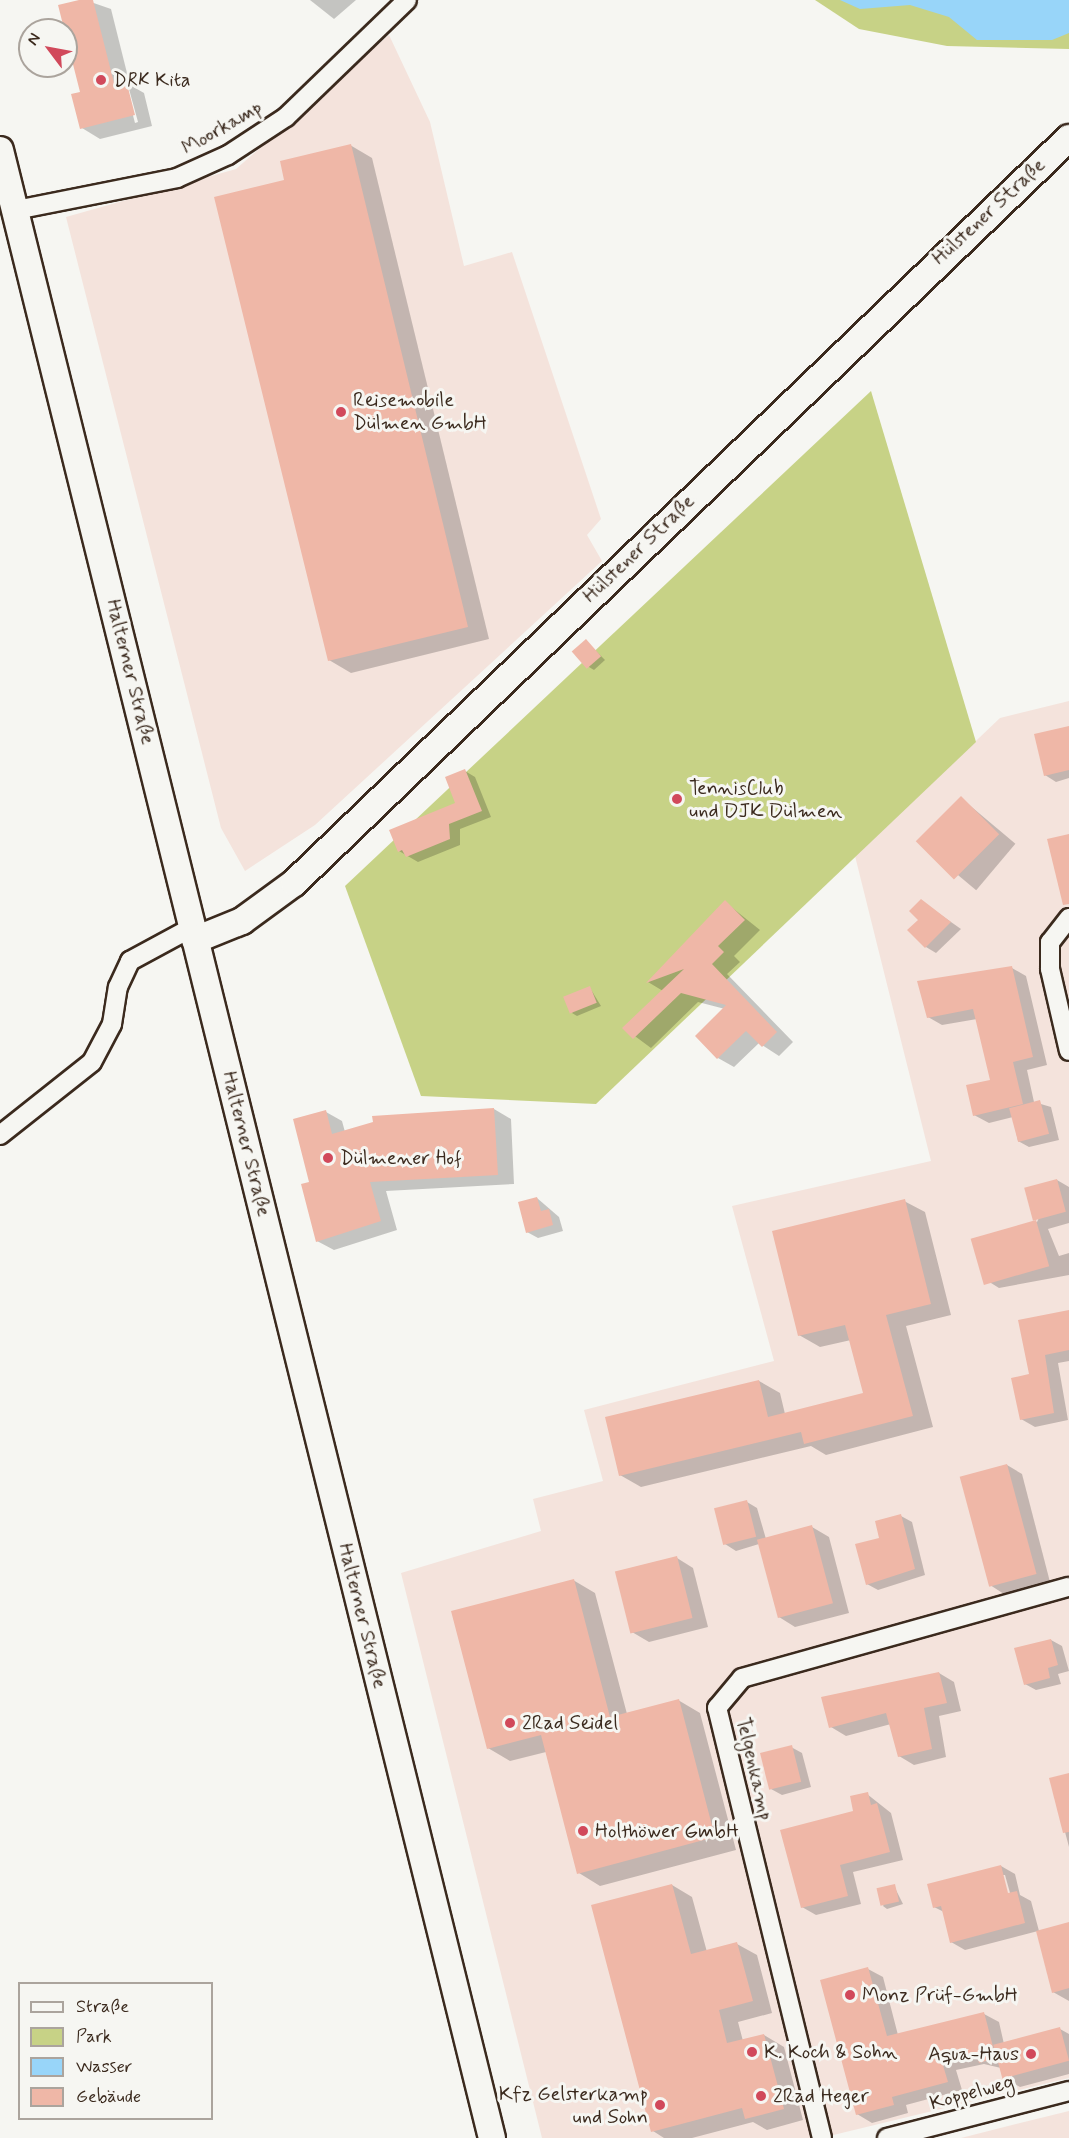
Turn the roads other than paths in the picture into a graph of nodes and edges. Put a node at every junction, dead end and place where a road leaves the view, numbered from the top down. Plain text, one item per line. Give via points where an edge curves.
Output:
1 (402, 2) edge
2 (1069, 138) edge
3 (0, 150) edge
4 (16, 210) junction
5 (1069, 918) edge
6 (194, 933) junction
7 (1069, 1051) edge
8 (0, 1135) edge
9 (1069, 1587) edge
10 (1069, 2091) edge
11 (492, 2138) edge
12 (822, 2138) edge
13 (887, 2138) edge

1 - 4 street, Moorkamp via 286,117 228,155 177,178
2 - 6 main road, Hülstener Straße via 294,883 242,921
3 - 4 main road, Halterner Straße
4 - 6 main road, Halterner Straße
5 - 7 street via 1050,942 1050,969
6 - 8 street, Hülstener Straße via 130,961 118,987 112,1024 92,1062
6 - 11 main road, Halterner Straße
9 - 12 street, Telgenkamp via 742,1678 717,1708
10 - 13 street, Koppelweg

